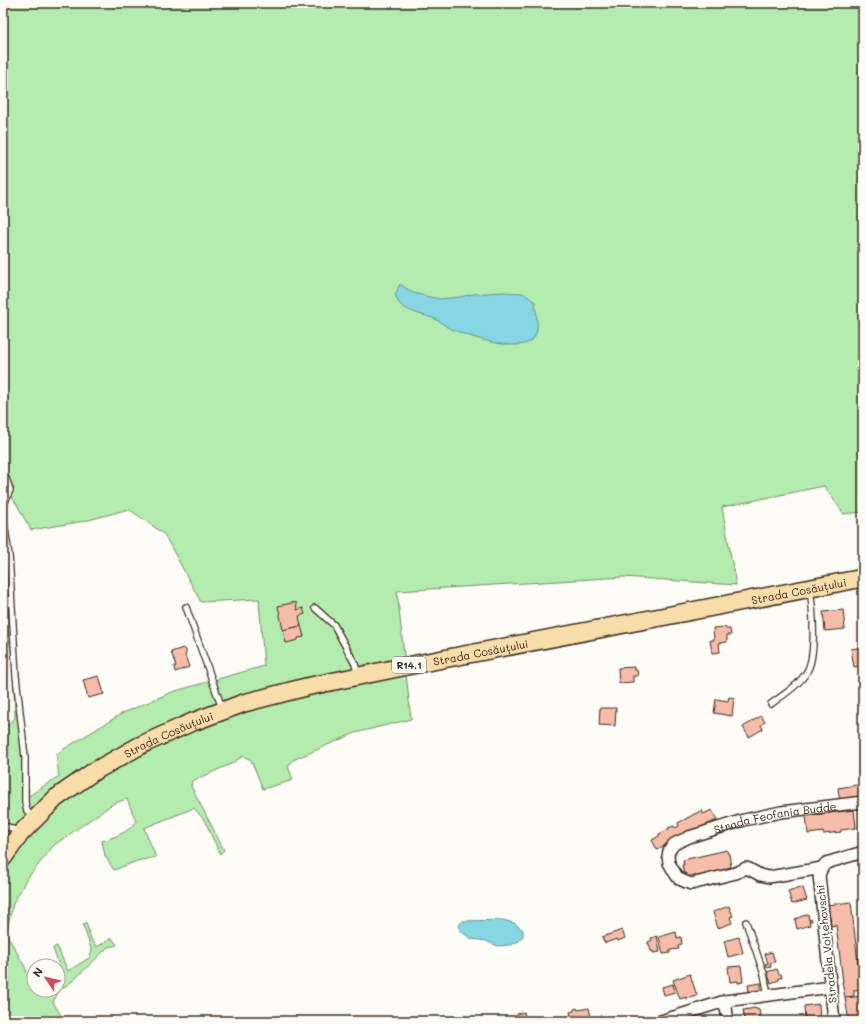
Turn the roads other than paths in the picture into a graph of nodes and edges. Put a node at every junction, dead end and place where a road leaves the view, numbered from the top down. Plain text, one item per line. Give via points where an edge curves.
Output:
1 (6, 478) dead end
2 (3, 507) edge
3 (3, 516) edge
4 (863, 578) edge
5 (809, 588) junction
6 (186, 607) dead end
7 (314, 608) dead end
8 (358, 676) junction
9 (771, 704) dead end
10 (223, 710) junction
11 (863, 802) edge
12 (34, 820) junction
13 (3, 827) edge
14 (21, 833) junction
15 (863, 852) edge
16 (3, 858) edge
17 (822, 868) junction
18 (746, 922) dead end
19 (831, 987) junction
20 (768, 995) junction
21 (725, 1001) junction
22 (661, 1021) edge
23 (728, 1021) edge
24 (834, 1021) edge

1 - 2 lane via 10,490
3 - 12 lane via 9,555 16,676 25,757 25,802 27,811
4 - 5 main road, Strada Cosăuțului / R14.1
5 - 8 main road, Strada Cosăuțului / R14.1
5 - 9 lane via 813,622 812,655 807,673 792,689
6 - 10 lane
7 - 8 lane via 334,625 355,664
8 - 10 main road, Strada Cosăuțului / R14.1 via 275,694
10 - 12 main road, Strada Cosăuțului / R14.1 via 164,734 116,758 56,798
11 - 17 street, Strada Feofania Budde via 782,812 744,820 674,844 668,856 679,879 691,884 736,873 746,868 769,877
12 - 14 main road, Strada Cosăuțului / R14.1
13 - 14 lane
14 - 16 main road, Strada Cosăuțului / R14.1
15 - 17 street via 826,863
17 - 19 street, Stradela Voițehovschi via 819,876
18 - 20 lane via 764,974
19 - 20 street
19 - 24 street, Stradela Voițehovschi
20 - 21 street
21 - 22 street
21 - 23 street

